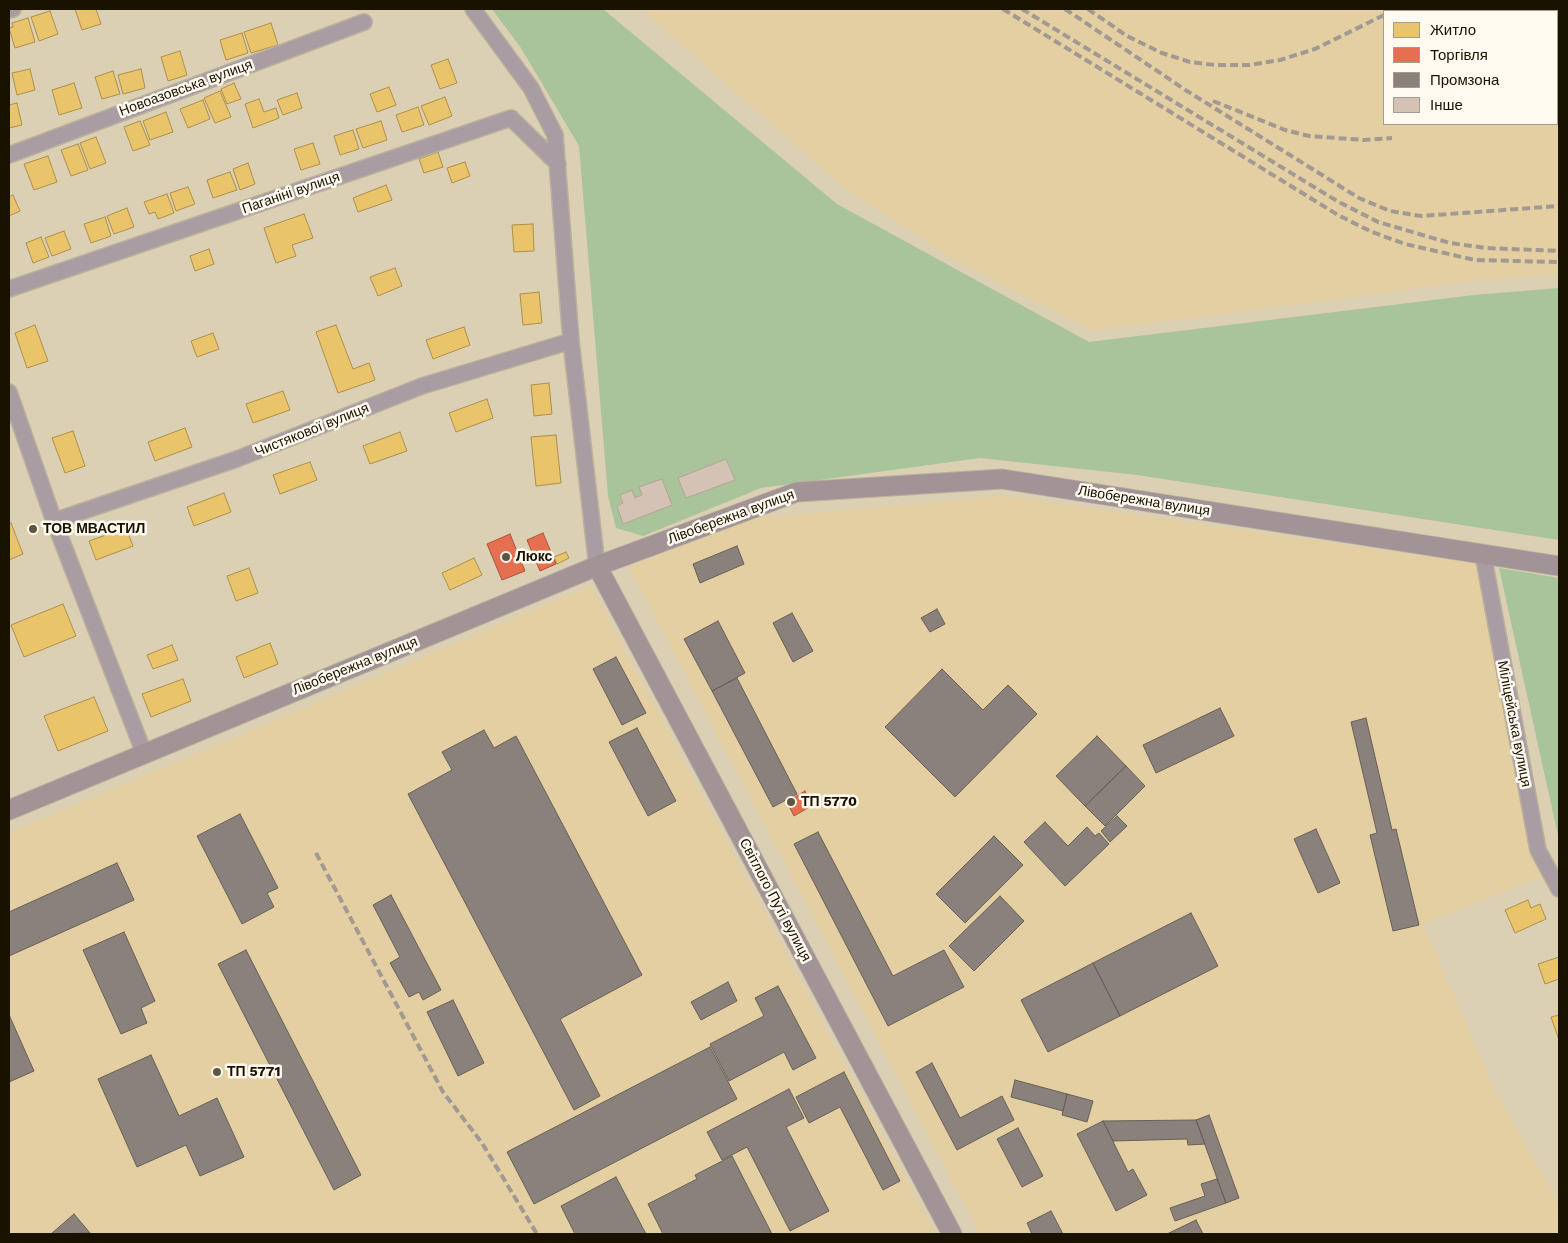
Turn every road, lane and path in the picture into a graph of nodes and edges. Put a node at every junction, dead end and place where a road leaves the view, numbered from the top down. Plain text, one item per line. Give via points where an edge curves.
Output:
1 (13, 9) edge
2 (473, 9) edge
3 (9, 10) edge
4 (364, 22) dead end
5 (9, 155) edge
6 (558, 164) junction
7 (9, 289) edge
8 (571, 341) junction
9 (9, 392) edge
10 (54, 521) junction
11 (1483, 554) junction
12 (597, 566) junction
13 (1559, 566) edge
14 (144, 753) junction
15 (9, 810) edge
16 (1559, 889) edge
17 (952, 1234) edge

1 - 3 street
2 - 6 street via 531,88 555,135
4 - 5 street, Новоазовська вулиця
6 - 7 street, Паганіні вулиця via 511,118
6 - 8 street
8 - 10 street, Чистякової вулиця via 422,386 237,459
8 - 12 street
9 - 10 street
10 - 14 street
11 - 12 main road, Лівобережна вулиця via 1002,479 797,492
11 - 13 main road, Лівобережна вулиця
11 - 16 street, Міліцейська вулиця via 1538,850
12 - 14 main road, Лівобережна вулиця
12 - 17 main road, Світлого Путі вулиця
14 - 15 main road, Лівобережна вулиця

